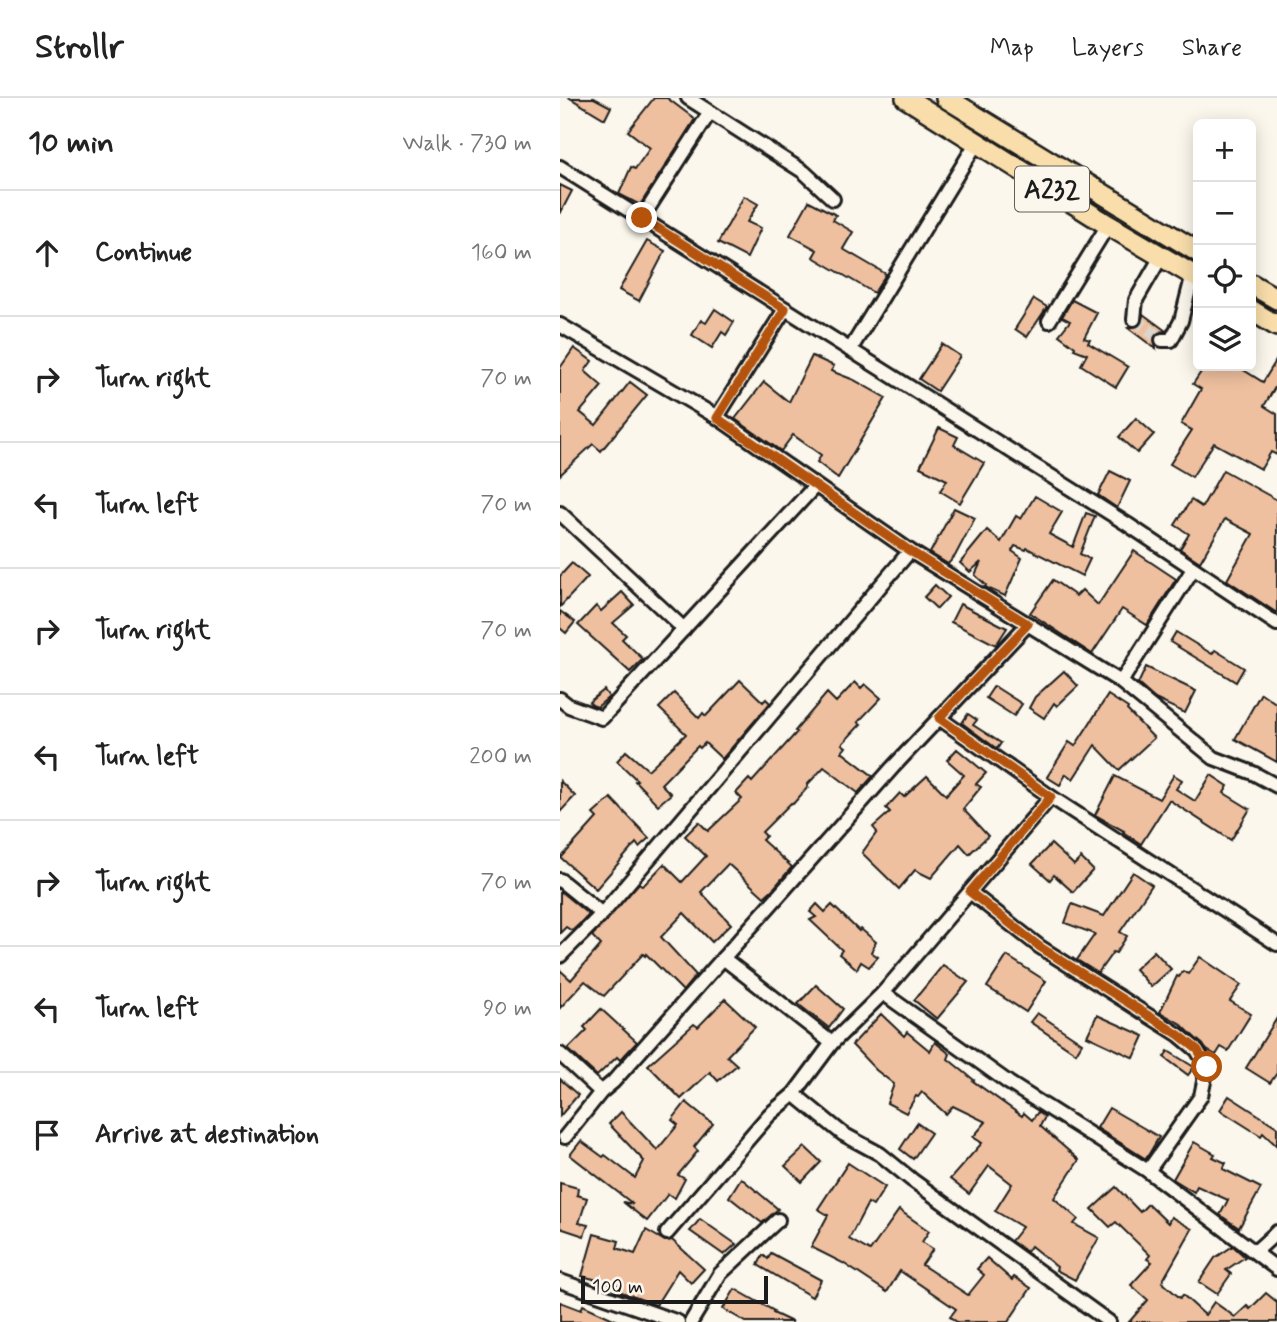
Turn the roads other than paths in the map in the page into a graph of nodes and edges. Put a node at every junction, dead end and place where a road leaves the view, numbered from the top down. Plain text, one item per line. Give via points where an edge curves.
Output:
1 (688, 98) edge
2 (906, 98) edge
3 (946, 98) edge
4 (710, 112) junction
5 (977, 142) junction
6 (560, 167) edge
7 (833, 199) dead end
8 (642, 218) junction
9 (1108, 225) junction
10 (1193, 249) edge
11 (1162, 256) junction
12 (1193, 274) edge
13 (1193, 285) edge
14 (1256, 287) edge
15 (1277, 299) edge
16 (785, 309) junction
17 (1256, 313) edge
18 (1134, 319) dead end
19 (1049, 321) dead end
20 (560, 325) edge
21 (1277, 326) edge
22 (1162, 340) dead end
23 (850, 351) junction
24 (717, 418) junction
25 (815, 486) junction
26 (560, 513) edge
27 (910, 551) junction
28 (1193, 569) junction
29 (1028, 624) junction
30 (1277, 624) edge
31 (684, 629) junction
32 (1121, 682) junction
33 (560, 699) edge
34 (939, 718) junction
35 (1277, 786) edge
36 (1051, 797) junction
37 (560, 880) edge
38 (970, 892) junction
39 (602, 914) junction
40 (1277, 943) edge
41 (560, 956) edge
42 (723, 958) junction
43 (883, 993) junction
44 (832, 1044) junction
45 (560, 1054) edge
46 (601, 1091) junction
47 (794, 1094) junction
48 (565, 1137) dead end
49 (1148, 1171) junction
50 (778, 1220) dead end
51 (1277, 1232) edge
52 (667, 1233) dead end
53 (1256, 1251) junction
54 (1277, 1269) edge
55 (560, 1281) edge
56 (678, 1322) edge
57 (691, 1322) edge
58 (1109, 1322) edge

1 - 4 street
2 - 5 highway, A232
3 - 10 highway, A232
4 - 7 street via 804,172
4 - 8 street
5 - 9 highway, A232
5 - 23 street
6 - 8 street
8 - 16 street
9 - 11 highway, A232
9 - 19 street
11 - 12 highway, A232
11 - 18 street via 1136,300
13 - 22 street via 1171,340
14 - 15 highway
16 - 23 street
16 - 24 street
17 - 21 highway
20 - 24 street
23 - 28 street
24 - 25 street
25 - 27 street
25 - 31 street
26 - 31 street
27 - 29 street
27 - 39 street
28 - 30 street
28 - 32 street
29 - 32 street
29 - 34 street
31 - 33 street via 602,718
32 - 35 street via 1214,758
34 - 36 street
34 - 42 street
36 - 38 street
36 - 40 street
37 - 39 street
38 - 43 street
38 - 49 street via 1040,947 1198,1050 1207,1067 1201,1096
39 - 41 street
42 - 44 street
42 - 46 street
43 - 44 street
43 - 49 street via 1009,1083
44 - 47 street
45 - 46 street
46 - 48 street
47 - 52 street via 769,1115
47 - 58 street via 843,1134 880,1154
49 - 53 street
50 - 57 street via 720,1274
51 - 53 street
53 - 54 street
55 - 56 street

